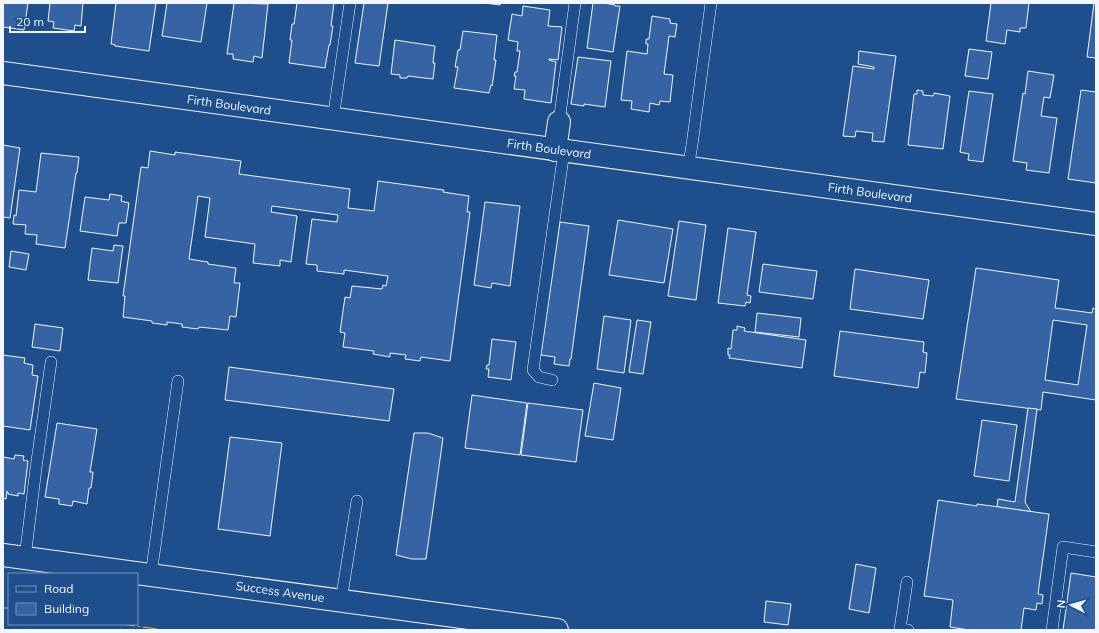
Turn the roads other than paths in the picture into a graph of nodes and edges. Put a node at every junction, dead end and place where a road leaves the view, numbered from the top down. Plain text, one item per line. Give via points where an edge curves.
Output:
1 (350, 3) edge
2 (575, 3) edge
3 (711, 3) edge
4 (3, 73) edge
5 (333, 119) junction
6 (559, 122) joint
7 (560, 150) junction
8 (688, 168) junction
9 (1096, 224) edge
10 (51, 362) dead end
11 (552, 380) dead end
12 (178, 381) dead end
13 (357, 501) dead end
14 (1096, 552) edge
15 (3, 555) edge
16 (25, 558) junction
17 (136, 573) edge
18 (138, 573) edge
19 (151, 575) junction
20 (907, 582) dead end
21 (341, 601) junction
22 (557, 630) edge
23 (908, 630) edge
24 (1052, 630) edge

1 - 5 lane
2 - 6 lane
3 - 8 lane
4 - 5 street, Firth Boulevard
5 - 7 street, Firth Boulevard
6 - 7 street
7 - 8 street, Firth Boulevard
7 - 11 lane via 533,370 539,377
8 - 9 street, Firth Boulevard
10 - 16 lane
12 - 19 lane
13 - 21 lane
14 - 24 lane via 1063,547
15 - 16 street, Success Avenue
16 - 17 street, Success Avenue
18 - 19 street, Success Avenue
19 - 21 street, Success Avenue
20 - 23 lane via 900,629
21 - 22 street, Success Avenue

